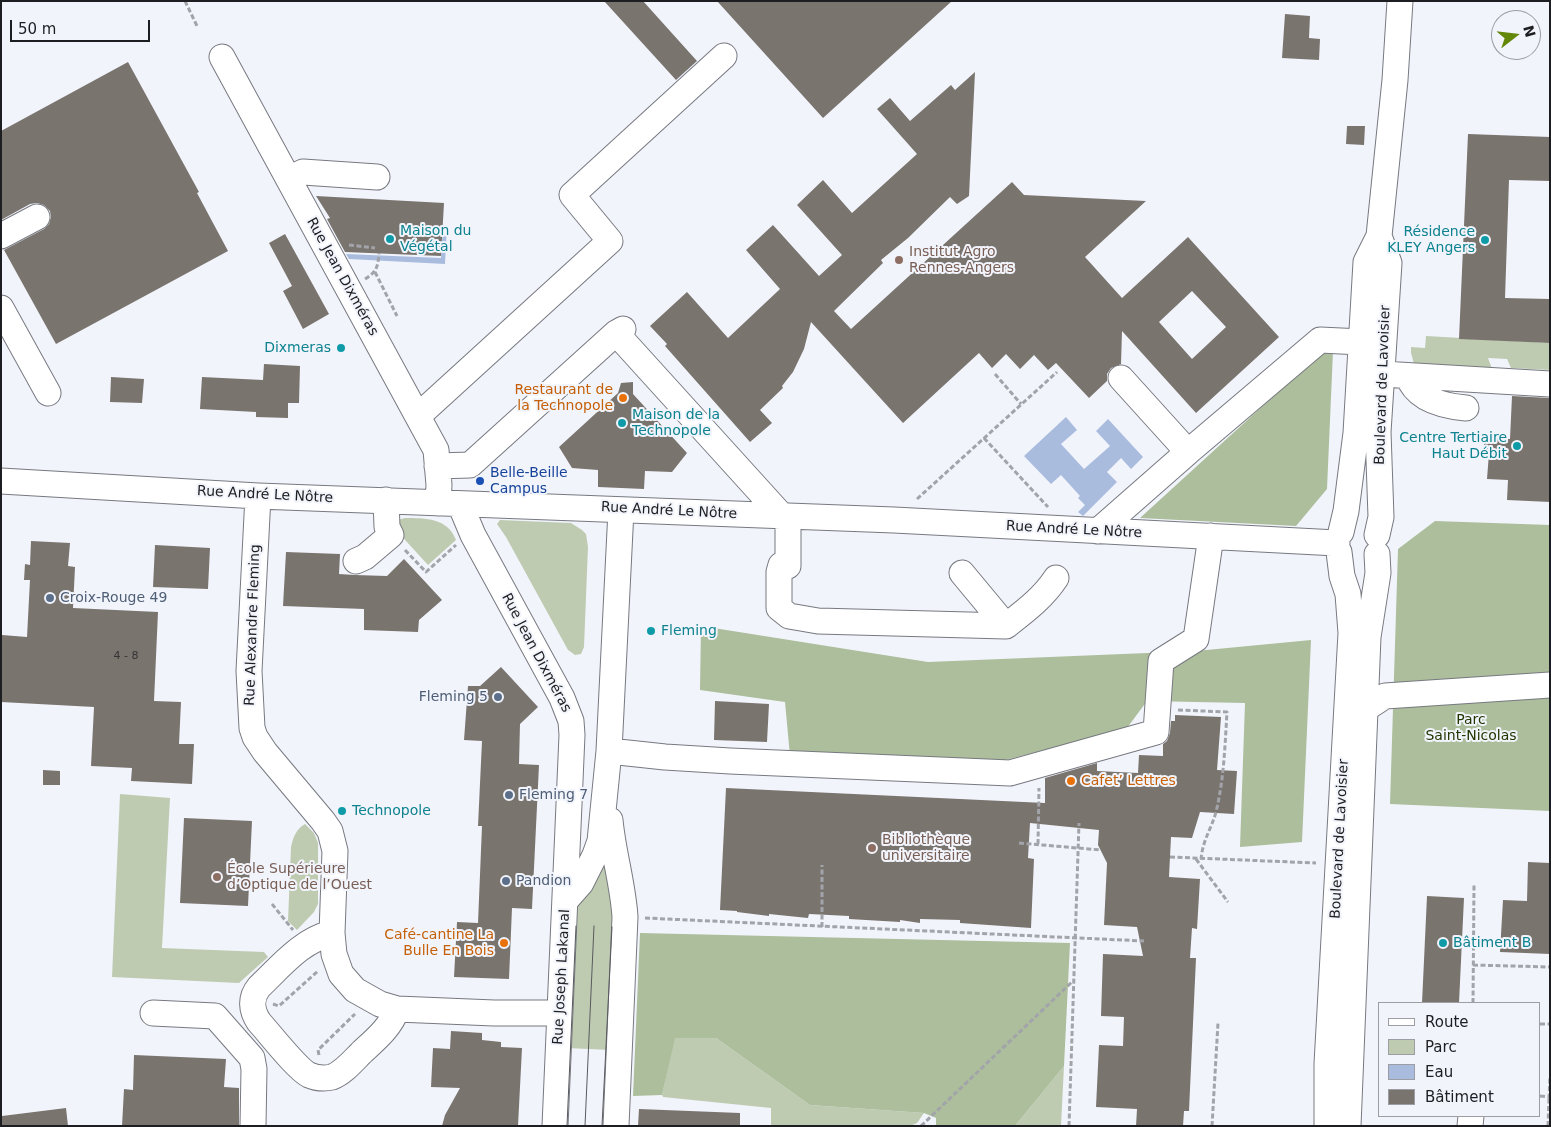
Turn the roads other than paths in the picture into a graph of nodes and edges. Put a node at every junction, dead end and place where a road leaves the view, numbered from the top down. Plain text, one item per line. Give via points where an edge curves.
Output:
1 (1400, 1) edge
2 (724, 56) dead end
3 (222, 57) dead end
4 (377, 177) dead end
5 (289, 179) junction
6 (37, 218) dead end
7 (1, 236) edge
8 (1379, 236) junction
9 (1, 308) edge
10 (1362, 342) junction
11 (1382, 374) junction
12 (1408, 376) junction
13 (1122, 378) dead end
14 (1550, 384) edge
15 (48, 392) dead end
16 (1466, 408) dead end
17 (418, 416) junction
18 (1188, 452) junction
19 (437, 466) junction
20 (1, 481) edge
21 (258, 496) junction
22 (386, 500) junction
23 (449, 504) junction
24 (621, 510) junction
25 (785, 516) junction
26 (1098, 531) junction
27 (1211, 536) junction
28 (1339, 543) junction
29 (1377, 545) junction
30 (356, 561) dead end
31 (962, 573) dead end
32 (1056, 578) dead end
33 (1006, 626) junction
34 (1550, 685) edge
35 (1365, 709) junction
36 (609, 751) junction
37 (607, 779) junction
38 (566, 900) junction
39 (332, 933) junction
40 (397, 1009) junction
41 (560, 1013) junction
42 (153, 1014) dead end
43 (274, 1038) junction
44 (252, 1058) junction
45 (253, 1126) edge
46 (555, 1126) edge
47 (616, 1126) edge
48 (1327, 1126) edge
49 (1348, 1126) edge

1 - 8 street, Boulevard de Lavoisier
2 - 17 street via 572,196 610,241
3 - 5 street, Rue Jean Dixméras
4 - 5 street via 303,172
5 - 17 street, Rue Jean Dixméras
6 - 7 street
8 - 10 street, Boulevard de Lavoisier via 1366,262
8 - 11 street, Boulevard de Lavoisier via 1389,263
9 - 15 street
10 - 18 street via 1320,340
10 - 28 street, Boulevard de Lavoisier via 1356,433
11 - 12 street
11 - 29 street, Boulevard de Lavoisier via 1378,432 1381,517
12 - 14 street
12 - 16 street via 1414,390 1427,398
13 - 18 street
17 - 19 street, Rue Jean Dixméras via 436,450
18 - 26 street
19 - 23 street, Rue Jean Dixméras via 439,491
19 - 25 street via 470,466 620,331
20 - 21 street, Rue André Le Nôtre
21 - 22 street, Rue André Le Nôtre
21 - 39 street, Rue Alexandre Fleming via 249,671 252,728 265,752 330,830 335,851
22 - 23 street, Rue André Le Nôtre
22 - 30 street via 390,535
23 - 24 street, Rue André Le Nôtre
23 - 38 street, Rue Jean Dixméras via 474,535 572,721
24 - 25 street, Rue André Le Nôtre
24 - 36 street, Rue Joseph Lakanal
25 - 26 street, Rue André Le Nôtre
25 - 33 street via 779,608 789,616 818,621
26 - 27 street, Rue André Le Nôtre
27 - 28 street, Rue André Le Nôtre
27 - 36 street via 1196,639 1161,661 1156,732 1010,773 721,760
28 - 29 street via 1351,524 1360,523 1368,526
28 - 29 street via 1347,563 1360,566 1372,561
28 - 48 street, Boulevard de Lavoisier via 1351,634 1327,1064
29 - 35 street, Boulevard de Lavoisier via 1378,573 1368,637
31 - 33 street
32 - 33 street via 1030,607
34 - 35 street via 1385,696
35 - 49 street, Boulevard de Lavoisier
36 - 37 street, Rue Joseph Lakanal
37 - 38 street, Rue Joseph Lakanal via 600,841 581,883
37 - 47 street, Rue Joseph Lakanal via 612,843 625,917
38 - 41 street, Rue Joseph Lakanal
39 - 40 street, Rue Alexandre Fleming via 336,965 348,983 364,996
39 - 43 street via 297,951 255,991 252,1003 255,1016
40 - 41 street, Rue Alexandre Fleming
40 - 43 street via 386,1030 331,1077 317,1077 303,1071
41 - 46 street, Rue Joseph Lakanal
42 - 44 street via 215,1016
43 - 44 street
44 - 45 street

